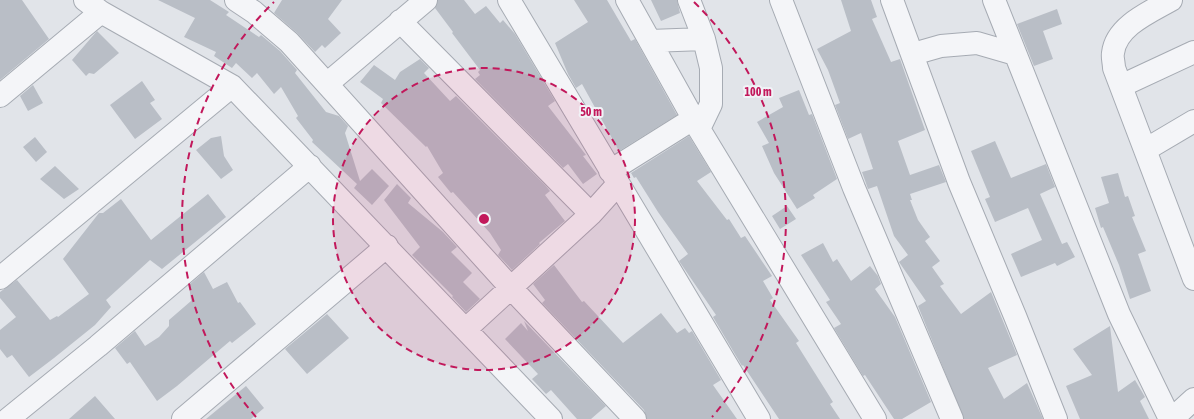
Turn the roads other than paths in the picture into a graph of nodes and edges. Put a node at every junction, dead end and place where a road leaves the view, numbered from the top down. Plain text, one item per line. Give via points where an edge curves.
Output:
1 (236, 0) edge
2 (426, 0) edge
3 (509, 0) edge
4 (627, 0) edge
5 (689, 0) edge
6 (781, 0) edge
7 (892, 0) edge
8 (994, 0) edge
9 (1170, 0) edge
10 (93, 6) edge
11 (400, 21) junction
12 (704, 39) junction
13 (650, 42) junction
14 (1194, 52) edge
15 (913, 54) junction
16 (1015, 54) junction
17 (328, 83) junction
18 (232, 86) junction
19 (1121, 86) junction
20 (0, 96) edge
21 (1194, 121) edge
22 (696, 124) junction
23 (1145, 150) junction
24 (310, 166) junction
25 (614, 178) junction
26 (591, 214) junction
27 (1186, 234) edge
28 (387, 246) junction
29 (0, 278) edge
30 (1194, 279) edge
31 (511, 288) junction
32 (466, 330) junction
33 (1194, 399) edge
34 (8, 419) edge
35 (183, 419) edge
36 (551, 419) edge
37 (635, 419) edge
38 (759, 419) edge
39 (875, 419) edge
40 (952, 419) edge
41 (1056, 419) edge
42 (1171, 419) edge

1 - 17 street via 289,42
2 - 11 street
3 - 25 street
4 - 13 street
5 - 12 street
6 - 40 street via 854,188
7 - 15 street
8 - 16 street
9 - 19 street via 1128,27 1116,40 1112,53 1114,68
10 - 18 street
10 - 20 street
11 - 17 street
11 - 26 street
12 - 13 street
12 - 22 street via 711,68 711,104
13 - 22 street
14 - 19 street
15 - 16 street via 941,46 977,43
15 - 41 street via 959,182
16 - 42 street via 1119,314
17 - 31 street
18 - 24 street
18 - 29 street
19 - 23 street
21 - 23 street
22 - 25 street
22 - 39 street
23 - 27 street
24 - 28 street
24 - 34 street
25 - 26 street
25 - 38 street
26 - 31 street
27 - 30 street
28 - 32 street
28 - 35 street
31 - 32 street
31 - 37 street
32 - 36 street
33 - 42 street

